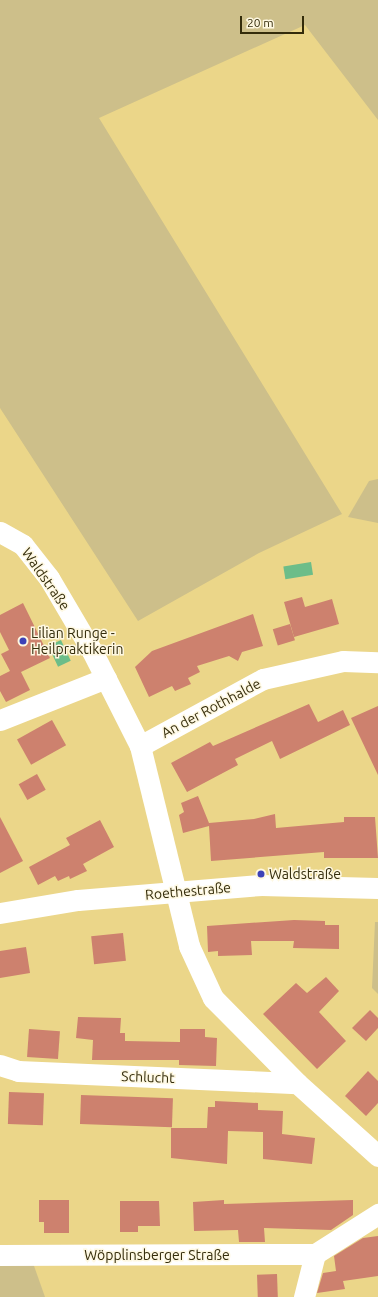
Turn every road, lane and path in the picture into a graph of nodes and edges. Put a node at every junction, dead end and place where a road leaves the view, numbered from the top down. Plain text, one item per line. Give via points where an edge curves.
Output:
1 (0, 532) edge
2 (378, 662) edge
3 (106, 678) junction
4 (0, 720) edge
5 (140, 746) junction
6 (378, 888) edge
7 (176, 891) junction
8 (0, 913) edge
9 (0, 1065) edge
10 (297, 1083) junction
11 (378, 1156) edge
12 (378, 1214) edge
13 (315, 1254) junction
14 (0, 1255) edge
15 (304, 1297) edge

1 - 3 street, Waldstraße via 23,545 49,578
2 - 5 street, An der Rothhalde via 343,661 263,679
3 - 4 street
3 - 5 street, Waldstraße
5 - 7 street, Waldstraße
6 - 7 street, Roethestraße via 261,885
7 - 8 street, Roethestraße via 78,900
7 - 10 street, Waldstraße via 189,946 213,998
9 - 10 street, Schlucht via 18,1071
10 - 11 street, Waldstraße
12 - 13 street
13 - 14 street, Wöpplinsberger Straße
13 - 15 street

